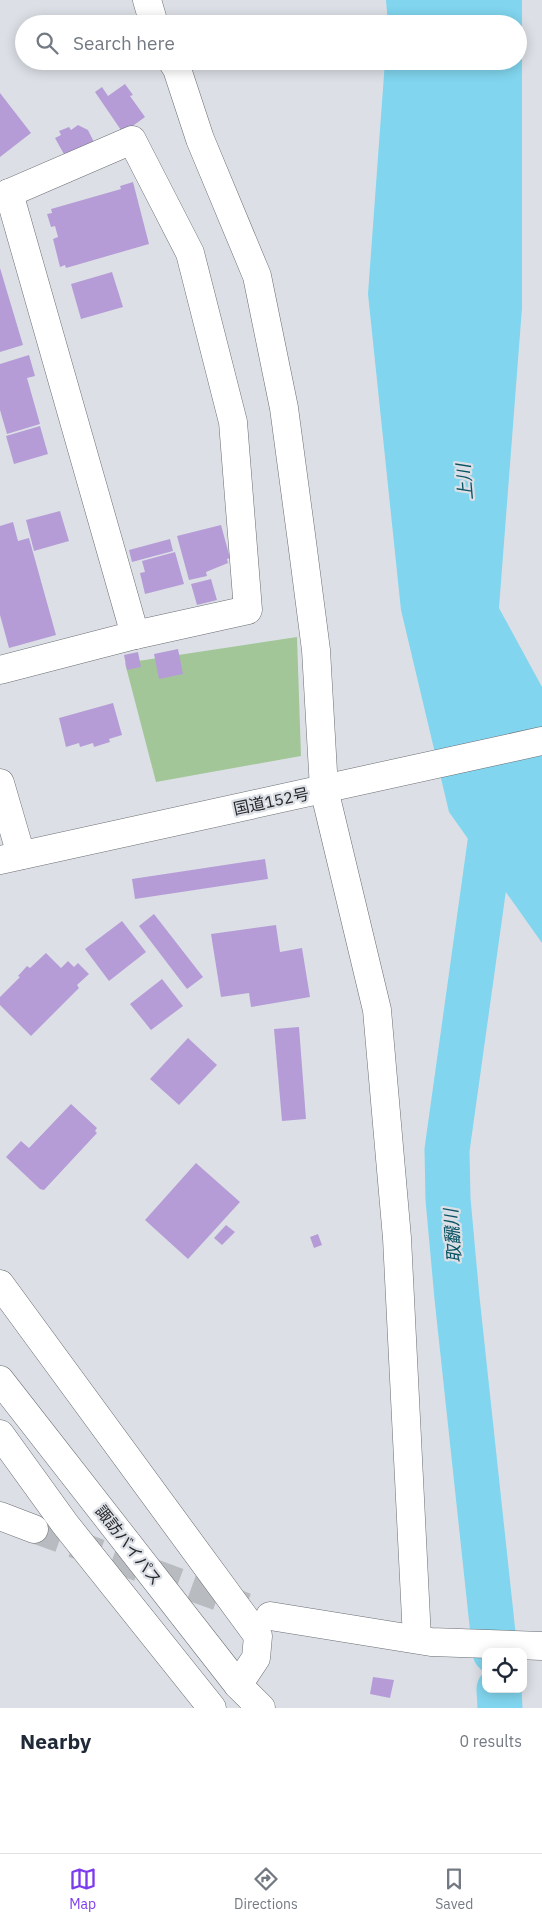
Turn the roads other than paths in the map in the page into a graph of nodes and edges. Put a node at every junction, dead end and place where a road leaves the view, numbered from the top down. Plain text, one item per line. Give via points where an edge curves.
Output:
1 (147, 0) edge
2 (151, 15) edge
3 (177, 70) edge
4 (4, 195) edge
5 (135, 634) junction
6 (0, 670) edge
7 (542, 741) edge
8 (0, 783) edge
9 (331, 787) junction
10 (11, 857) edge
11 (0, 1284) edge
12 (0, 1380) edge
13 (0, 1400) edge
14 (0, 1434) edge
15 (0, 1516) edge
16 (34, 1529) tunnel mouth
17 (270, 1616) tunnel mouth
18 (424, 1641) junction
19 (542, 1646) edge
20 (240, 1696) edge
21 (212, 1708) edge
22 (261, 1708) edge

1 - 2 main road
3 - 9 main road via 200,139 256,276 282,399
4 - 5 main road
4 - 5 main road via 132,140 190,253 233,422 248,610
5 - 6 main road
7 - 9 main road, 国道152号
8 - 10 main road
9 - 10 main road, 国道152号
9 - 18 main road via 378,1010
11 - 20 main road via 258,1636 256,1658
12 - 20 main road, 諏訪バイパス
13 - 20 main road, 諏訪バイパス
14 - 21 main road via 65,1524
15 - 16 main road
17 - 18 main road
18 - 19 main road
20 - 22 main road, 諏訪バイパス

